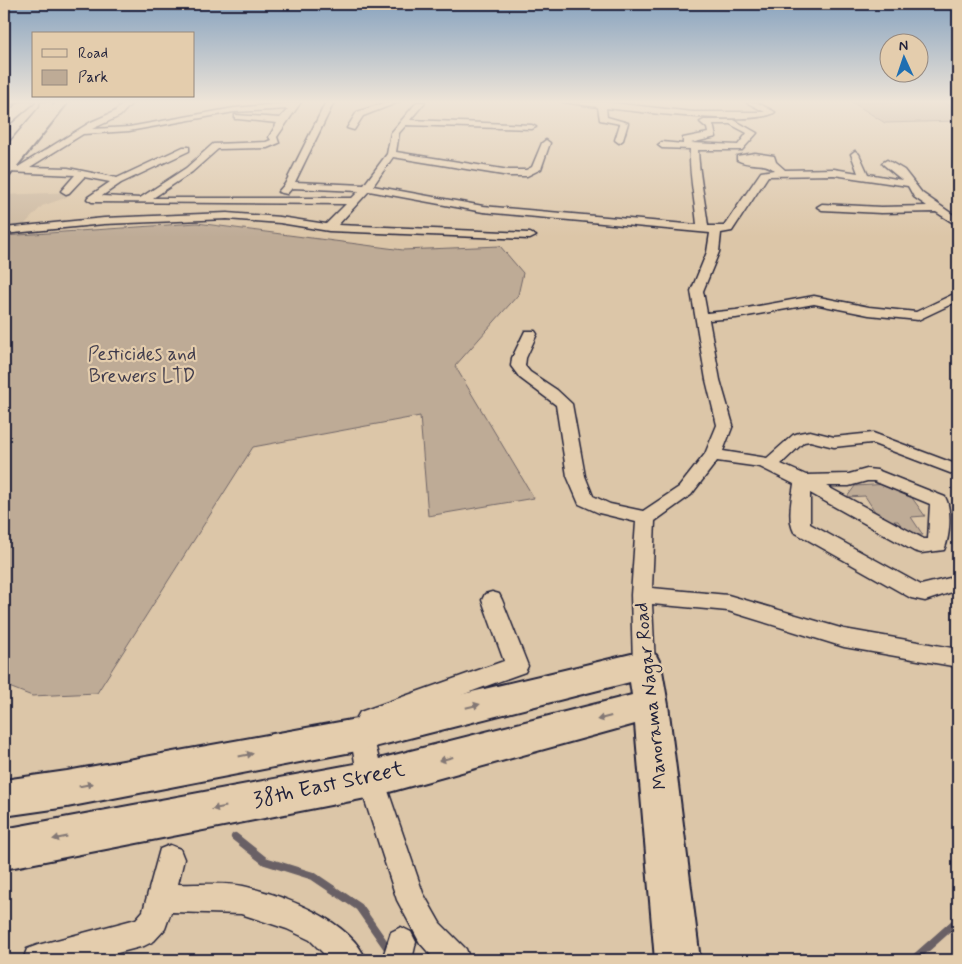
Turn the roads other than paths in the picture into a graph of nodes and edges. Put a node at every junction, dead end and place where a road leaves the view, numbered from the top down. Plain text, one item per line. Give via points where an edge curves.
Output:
1 (19, 147) edge
2 (23, 147) edge
3 (58, 147) edge
4 (215, 147) edge
5 (308, 147) edge
6 (392, 147) edge
7 (545, 147) edge
8 (694, 147) joint
9 (741, 147) edge
10 (186, 149) dead end
11 (391, 154) junction
12 (855, 154) dead end
13 (887, 162) dead end
14 (772, 163) dead end
15 (5, 167) edge
16 (22, 168) junction
17 (782, 172) junction
18 (82, 173) junction
19 (864, 176) junction
20 (118, 181) junction
21 (911, 184) junction
22 (289, 185) junction
23 (367, 188) junction
24 (66, 191) dead end
25 (276, 200) junction
26 (129, 201) junction
27 (142, 201) junction
28 (352, 201) junction
29 (822, 207) dead end
30 (936, 209) junction
31 (104, 221) junction
32 (958, 223) edge
33 (329, 228) junction
34 (710, 229) junction
35 (4, 231) edge
36 (530, 236) dead end
37 (958, 296) edge
38 (703, 317) junction
39 (530, 334) dead end
40 (713, 455) junction
41 (770, 465) junction
42 (958, 471) edge
43 (803, 481) junction
44 (646, 518) junction
45 (958, 583) edge
46 (641, 595) junction
47 (492, 600) dead end
48 (958, 658) edge
49 (644, 665) junction
50 (651, 705) junction
51 (360, 728) junction
52 (371, 779) junction
53 (4, 798) edge
54 (4, 849) edge
55 (170, 859) dead end
56 (160, 898) junction
57 (38, 960) edge
58 (351, 960) edge
59 (455, 960) edge
60 (678, 960) edge

1 - 15 main road
2 - 15 street
3 - 16 street
4 - 27 street via 189,170
5 - 22 street
6 - 11 street
7 - 11 street via 536,169 527,173
8 - 9 street
8 - 34 street via 694,168
10 - 20 street
11 - 23 street
12 - 19 street
13 - 21 street
14 - 17 street
15 - 16 street
16 - 18 street
17 - 19 street via 834,172
17 - 34 street via 762,176 728,229
18 - 20 street
18 - 24 street
19 - 21 street
20 - 26 street via 92,199
21 - 30 street via 918,196
22 - 23 street
22 - 25 street
23 - 28 street
23 - 34 street via 483,209
25 - 27 street
25 - 28 street
26 - 27 street
26 - 31 street
28 - 33 street
29 - 30 street
30 - 32 street
31 - 33 street via 227,216
31 - 35 street
33 - 36 street
34 - 38 street via 713,252 697,291
37 - 38 street via 918,316 869,311 814,300
38 - 40 street via 713,380 725,425
39 - 44 street via 518,366 564,404 576,476 585,500 605,509
40 - 41 street via 745,458
40 - 44 street via 685,491
41 - 42 street via 799,438 810,436 834,442 873,438
41 - 43 street
43 - 43 street via 872,476 933,497 939,501 940,512 936,545 921,546
43 - 45 street via 800,504 803,529 918,593
44 - 46 street, Manorama Nagar Road
46 - 48 street via 728,603 844,638
46 - 49 street, Manorama Nagar Road
47 - 51 street via 517,666
49 - 50 street, Manorama Nagar Road
51 -> 49 street
50 -> 52 street, 38th East Street
50 - 60 street, Manorama Nagar Road
51 - 52 street
53 -> 51 street via 67,789
52 -> 54 street, 38th East Street
52 - 59 street via 410,900 430,933
55 - 56 street
56 - 57 street via 155,919 144,931
56 - 58 street via 241,900 292,916 320,930

